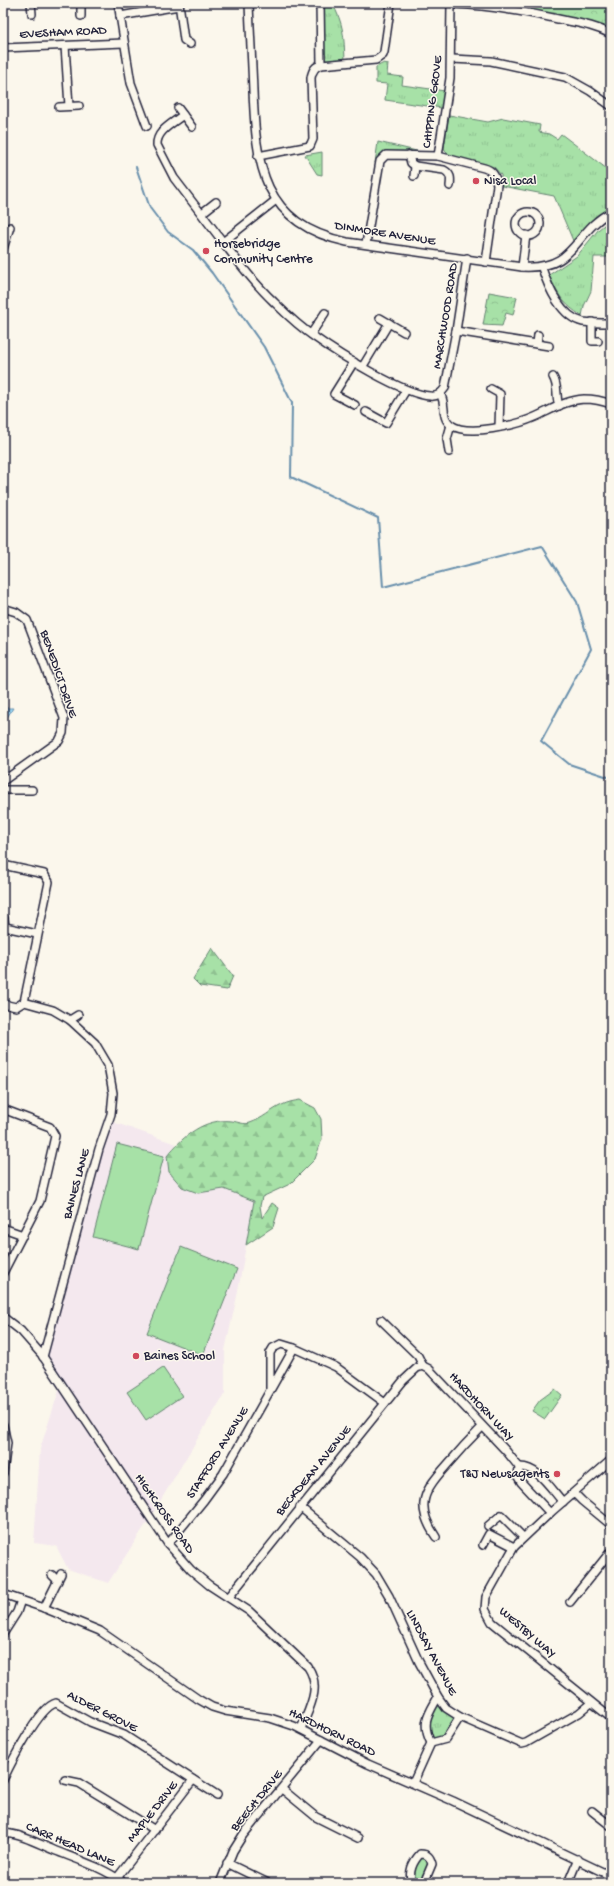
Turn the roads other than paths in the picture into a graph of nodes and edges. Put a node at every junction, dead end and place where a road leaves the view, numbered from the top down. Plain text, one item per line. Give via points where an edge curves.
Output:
1 (31, 3) edge
2 (81, 3) edge
3 (118, 3) edge
4 (249, 3) edge
5 (320, 3) edge
6 (391, 3) edge
7 (451, 3) edge
8 (179, 5) edge
9 (32, 14) dead end
10 (82, 16) dead end
11 (120, 16) junction
12 (611, 34) edge
13 (124, 43) junction
14 (185, 43) dead end
15 (66, 46) junction
16 (3, 48) edge
17 (452, 59) junction
18 (321, 65) junction
19 (69, 106) junction
20 (79, 106) dead end
21 (611, 106) edge
22 (59, 107) dead end
23 (178, 108) dead end
24 (183, 115) junction
25 (147, 126) dead end
26 (192, 127) dead end
27 (409, 155) junction
28 (258, 156) junction
29 (438, 156) junction
30 (415, 166) junction
31 (414, 176) dead end
32 (450, 186) dead end
33 (276, 200) junction
34 (216, 202) dead end
35 (611, 212) edge
36 (202, 214) junction
37 (10, 227) dead end
38 (526, 236) dead end
39 (223, 242) junction
40 (366, 244) junction
41 (3, 249) edge
42 (467, 258) junction
43 (486, 262) junction
44 (522, 267) junction
45 (542, 268) junction
46 (325, 314) dead end
47 (380, 318) dead end
48 (592, 322) junction
49 (389, 323) junction
50 (611, 323) edge
51 (456, 331) junction
52 (404, 332) dead end
53 (311, 334) junction
54 (538, 335) dead end
55 (598, 341) dead end
56 (537, 344) junction
57 (549, 346) dead end
58 (354, 362) junction
59 (363, 366) junction
60 (553, 377) dead end
61 (406, 390) junction
62 (491, 390) dead end
63 (440, 394) junction
64 (610, 402) edge
65 (355, 405) dead end
66 (559, 406) junction
67 (366, 412) dead end
68 (451, 424) junction
69 (499, 427) junction
70 (449, 452) dead end
71 (3, 608) edge
72 (3, 781) edge
73 (3, 790) edge
74 (32, 790) dead end
75 (3, 865) edge
76 (4, 918) dead end
77 (4, 928) edge
78 (37, 934) junction
79 (24, 1002) junction
80 (3, 1004) edge
81 (78, 1015) dead end
82 (70, 1020) junction
83 (3, 1109) edge
84 (3, 1228) edge
85 (23, 1235) junction
86 (3, 1272) edge
87 (3, 1317) edge
88 (381, 1320) dead end
89 (294, 1348) junction
90 (43, 1357) junction
91 (423, 1366) junction
92 (270, 1391) junction
93 (385, 1403) junction
94 (3, 1425) edge
95 (482, 1427) junction
96 (611, 1460) edge
97 (519, 1467) junction
98 (3, 1473) edge
99 (574, 1493) junction
100 (563, 1502) junction
101 (300, 1507) junction
102 (550, 1513) junction
103 (611, 1525) edge
104 (488, 1526) dead end
105 (436, 1537) dead end
106 (523, 1537) junction
107 (168, 1544) junction
108 (483, 1545) dead end
109 (514, 1547) junction
110 (611, 1551) edge
111 (52, 1575) dead end
112 (3, 1594) edge
113 (229, 1597) junction
114 (21, 1600) junction
115 (570, 1602) dead end
116 (44, 1608) junction
117 (3, 1634) edge
118 (438, 1697) junction
119 (591, 1703) junction
120 (460, 1717) junction
121 (611, 1718) edge
122 (301, 1729) junction
123 (321, 1740) junction
124 (431, 1743) junction
125 (3, 1780) edge
126 (65, 1780) dead end
127 (193, 1780) junction
128 (412, 1783) junction
129 (282, 1789) junction
130 (217, 1795) dead end
131 (592, 1811) dead end
132 (611, 1826) edge
133 (155, 1830) junction
134 (4, 1833) edge
135 (358, 1838) dead end
136 (3, 1841) edge
137 (578, 1859) junction
138 (227, 1864) junction
139 (611, 1876) edge
140 (121, 1881) edge
141 (220, 1883) edge
142 (268, 1883) edge
143 (411, 1883) edge
144 (424, 1883) edge
145 (568, 1883) edge

1 - 9 street
2 - 10 street
3 - 11 street
4 - 28 street, DINMORE AVENUE
5 - 18 street
6 - 18 street via 384,52 380,58
7 - 12 street via 484,5 533,14 600,28
7 - 17 street, CHIPPING GROVE
8 - 11 street
8 - 14 street
11 - 13 street
13 - 15 street, EVESHAM ROAD
13 - 25 street via 131,83
15 - 16 street, EVESHAM ROAD
15 - 19 street
17 - 21 street via 491,61 565,77
17 - 29 street, CHIPPING GROVE via 446,115
18 - 28 street via 315,68 311,78 311,144 307,147
19 - 20 street
19 - 22 street
23 - 24 street
24 - 26 street
24 - 36 street via 160,133 157,145 174,178
27 - 29 street
27 - 30 street via 411,163
27 - 40 street via 386,155 380,160
28 - 33 street, DINMORE AVENUE via 266,182
29 - 43 street via 489,169 494,174 497,185
30 - 31 street
30 - 32 street via 444,170 450,176
33 - 39 street
33 - 40 street, DINMORE AVENUE via 295,220 316,232 332,239
34 - 36 street
35 - 45 street, DINMORE AVENUE via 594,225 566,256
36 - 39 street
37 - 41 street
38 - 44 street
39 - 53 street via 265,293
40 - 42 street, DINMORE AVENUE
42 - 43 street, DINMORE AVENUE
42 - 51 street, MARCHWOOD ROAD
43 - 44 street, DINMORE AVENUE
44 - 45 street, DINMORE AVENUE
45 - 48 street via 554,295 566,312 575,319
46 - 53 street
47 - 49 street
48 - 50 street
48 - 55 street via 592,341
49 - 52 street
49 - 59 street
51 - 56 street
51 - 63 street, MARCHWOOD ROAD via 448,378
53 - 58 street
54 - 56 street
56 - 57 street
58 - 59 street
58 - 65 street via 334,394
59 - 61 street
60 - 66 street via 560,386 555,395
61 - 63 street via 429,396
61 - 67 street via 386,423
62 - 69 street via 503,393
63 - 68 street via 443,399 444,415
64 - 66 street via 584,399
66 - 69 street via 528,420
68 - 69 street via 473,430
68 - 70 street via 447,439
71 - 72 street, BENEDICT DRIVE via 16,612 27,620 64,718 59,741
73 - 74 street
75 - 78 street via 44,874 49,879
76 - 77 street
77 - 78 street
78 - 79 street
79 - 80 street via 16,1007
79 - 82 street, BAINES LANE via 53,1010
81 - 82 street
82 - 90 street, BAINES LANE via 98,1047 108,1065 113,1100
83 - 85 street via 50,1127 55,1136 40,1201
84 - 85 street
85 - 86 street
87 - 90 street, HIGHCROSS ROAD via 21,1331
88 - 91 street, HARDHORN WAY via 418,1356
89 - 92 street, STAFFORD AVENUE
89 - 92 street via 281,1344 270,1353
89 - 93 street via 336,1366
90 - 107 street, HIGHCROSS ROAD
91 - 93 street, BECKDEAN AVENUE via 411,1373
91 - 95 street, HARDHORN WAY via 429,1369
92 - 107 street, STAFFORD AVENUE via 214,1486
93 - 101 street, BECKDEAN AVENUE
94 - 98 street via 7,1443
95 - 97 street, HARDHORN WAY
95 - 105 street via 434,1479 425,1495 426,1522
96 - 99 street, WESTBY WAY
97 - 100 street via 536,1472
97 - 102 street, HARDHORN WAY via 518,1477 521,1482
99 - 100 street, WESTBY WAY
99 - 103 street
100 - 102 street, WESTBY WAY
101 - 113 street, BECKDEAN AVENUE
101 - 118 street, LINDSAY AVENUE via 360,1557 376,1574
102 - 106 street, WESTBY WAY
104 - 106 street via 501,1514
106 - 109 street, WESTBY WAY
107 - 113 street, HIGHCROSS ROAD via 195,1574
108 - 109 street via 489,1534
109 - 119 street, WESTBY WAY via 486,1597 488,1616 501,1630
110 - 115 street
111 - 116 street via 60,1577
112 - 114 street, HARDHORN ROAD
113 - 122 street, HIGHCROSS ROAD via 249,1611 308,1667 315,1686 314,1696
114 - 116 street, HARDHORN ROAD
114 - 117 street via 18,1612
116 - 122 street, HARDHORN ROAD via 100,1631 212,1707 277,1719
118 - 120 street, LINDSAY AVENUE via 446,1708
118 - 124 street via 426,1722 426,1734
119 - 120 street, LINDSAY AVENUE via 579,1713 522,1744
119 - 121 street, WESTBY WAY
120 - 124 street via 446,1739
122 - 123 street, HARDHORN ROAD
123 - 128 street, HARDHORN ROAD
123 - 129 street, BEECH DRIVE
124 - 128 street
125 - 127 street, ALDER GROVE via 30,1732 46,1709 56,1703 90,1722 124,1735
126 - 133 street via 79,1783
127 - 130 street, ALDER GROVE
127 - 133 street, MAPLE DRIVE
128 - 137 street, HARDHORN ROAD
129 - 135 street via 319,1819
129 - 138 street, BEECH DRIVE via 243,1835
131 - 132 street
133 - 140 street, MAPLE DRIVE
134 - 136 street
134 - 140 street, CARR HEAD LANE via 24,1838 104,1871
137 - 139 street, HARDHORN ROAD
137 - 145 street
138 - 141 street, BEECH DRIVE
138 - 142 street
143 - 144 street via 413,1863 420,1854 426,1854 432,1864

